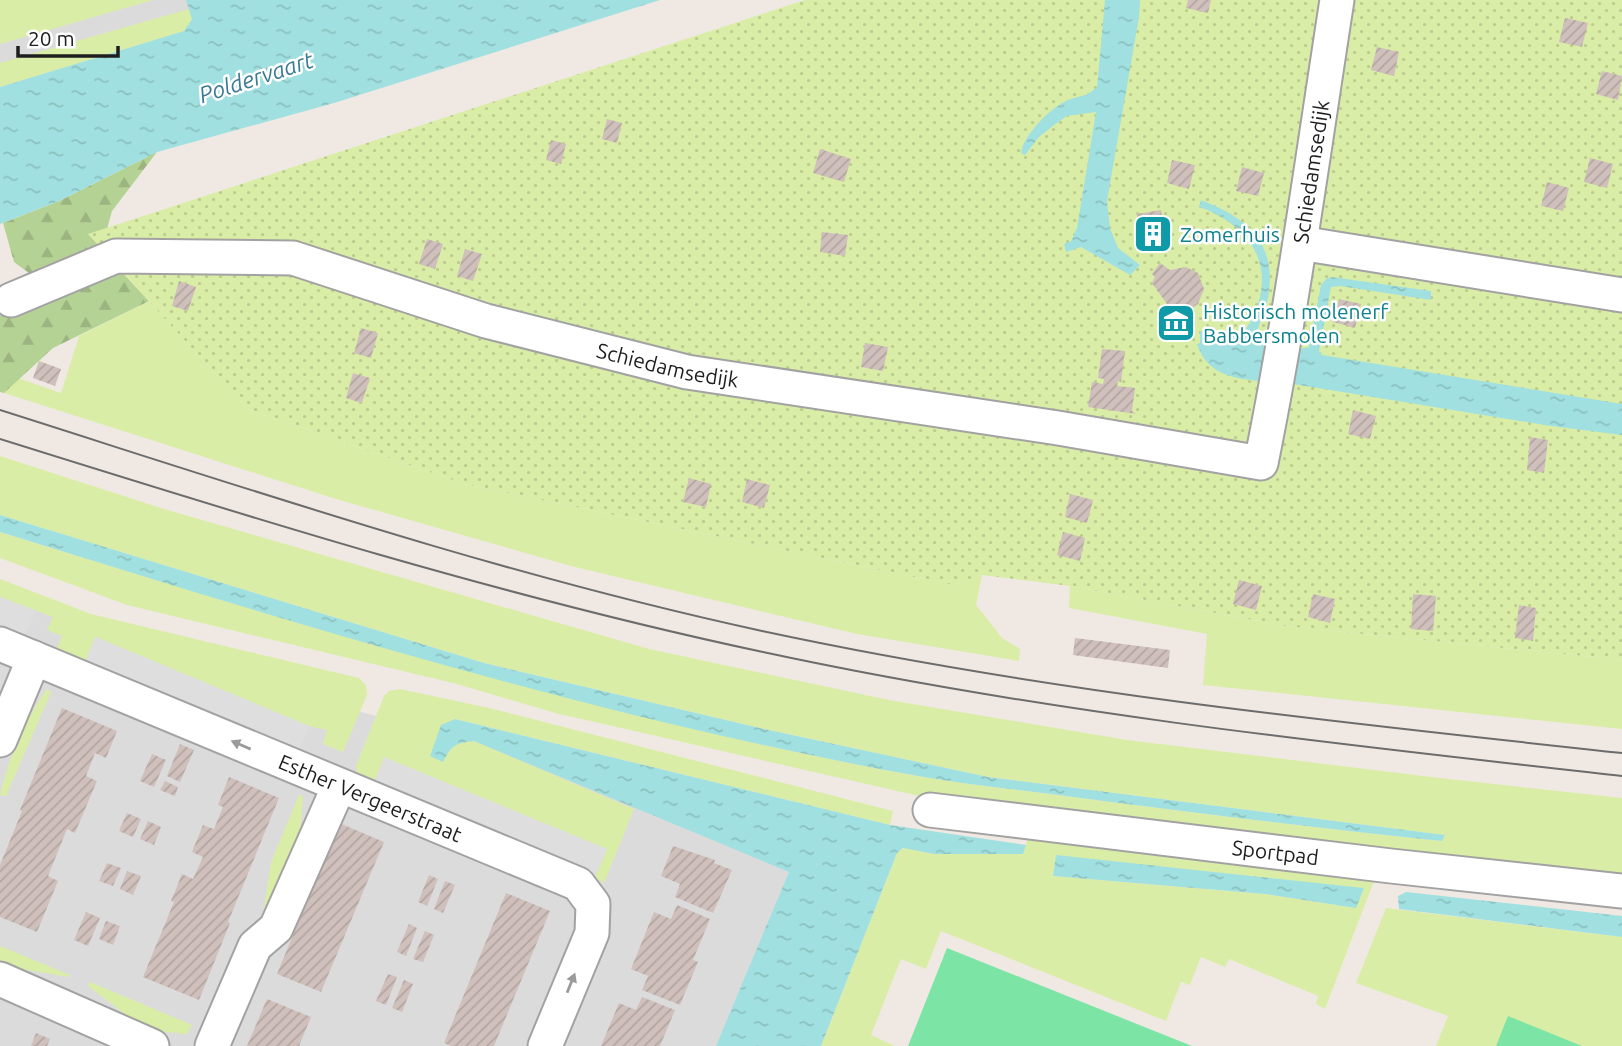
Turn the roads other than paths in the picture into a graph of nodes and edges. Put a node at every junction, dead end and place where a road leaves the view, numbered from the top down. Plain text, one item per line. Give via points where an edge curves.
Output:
1 (1336, 0) edge
2 (1300, 243) junction
3 (1622, 295) edge
4 (11, 300) dead end
5 (0, 644) edge
6 (34, 658) junction
7 (0, 740) edge
8 (339, 786) junction
9 (930, 810) dead end
10 (1622, 891) edge
11 (0, 979) edge
12 (152, 1046) edge
13 (212, 1046) edge
14 (545, 1046) edge

1 - 2 street, Schiedamsedijk
2 - 3 street
2 - 4 street, Schiedamsedijk via 1261,463 687,372 486,321 293,258 116,256
5 - 6 street, Esther Vergeerstraat
6 - 7 street
8 -> 6 street, Esther Vergeerstraat
8 - 13 street via 276,928 255,946
14 -> 8 street, Esther Vergeerstraat via 592,933 593,904 578,884
9 - 10 street, Sportpad
11 - 12 street

